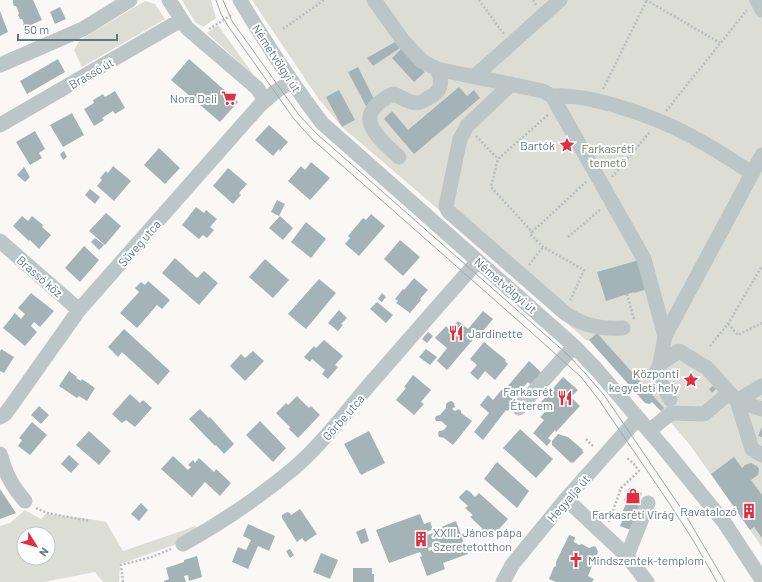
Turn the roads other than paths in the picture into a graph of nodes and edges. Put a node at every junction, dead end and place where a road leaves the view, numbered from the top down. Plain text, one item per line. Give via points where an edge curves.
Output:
1 (130, 0) edge
2 (169, 0) edge
3 (240, 0) edge
4 (374, 0) edge
5 (560, 0) edge
6 (181, 20) junction
7 (0, 65) edge
8 (437, 69) junction
9 (475, 76) junction
10 (292, 82) junction
11 (512, 84) junction
12 (265, 100) junction
13 (555, 100) junction
14 (0, 125) edge
15 (762, 155) edge
16 (399, 157) dead end
17 (752, 173) junction
18 (0, 241) edge
19 (478, 261) junction
20 (79, 310) junction
21 (623, 328) road end
22 (665, 336) junction
23 (574, 346) junction
24 (660, 364) junction
25 (762, 386) edge
26 (730, 394) junction
27 (6, 402) edge
28 (670, 406) junction
29 (519, 408) dead end
30 (762, 409) edge
31 (0, 417) edge
32 (638, 418) junction
33 (648, 431) junction
34 (0, 454) edge
35 (762, 455) edge
36 (566, 499) junction
37 (25, 501) road end
38 (648, 503) dead end
39 (182, 544) road end
40 (627, 556) junction
41 (762, 580) edge
42 (503, 582) edge
43 (647, 582) edge

1 - 7 street via 83,29
2 - 6 street
3 - 10 street, Németvölgyi út
4 - 8 street via 404,42 422,61
5 - 9 street
6 - 12 street via 197,37 257,88
6 - 14 street, Brassó út
8 - 9 street
8 - 16 street via 441,85 433,96 418,103 393,94 373,108 370,115 372,130
9 - 11 street
10 - 12 street, Süveg utca
10 - 19 street, Németvölgyi út via 322,123
11 - 13 street via 543,90
11 - 21 street via 467,126 460,139 446,206 448,211 575,320 593,327
12 - 20 street, Süveg utca
13 - 17 street via 564,95 634,112 689,134
13 - 22 street via 644,259
15 - 17 street
17 - 22 street
18 - 20 street, Brassó köz
19 - 23 street, Németvölgyi út
19 - 39 street, Görbe utca via 346,415 293,469 238,511
20 - 27 street, Süveg utca
22 - 24 street
23 - 29 street
23 - 32 street, Németvölgyi út
24 - 26 street via 679,351 707,368
24 - 28 street via 669,382
25 - 26 street
26 - 28 street via 694,414
26 - 30 street
26 - 35 street via 752,449
27 - 31 street, Süveg utca via 5,414
28 - 33 street
32 - 33 street, Németvölgyi út
32 - 36 street, Hegyalja út
33 - 41 street, Németvölgyi út via 724,522
34 - 37 street via 14,488
36 - 40 street
36 - 42 street, Hegyalja út via 512,565
38 - 40 street
40 - 43 street

